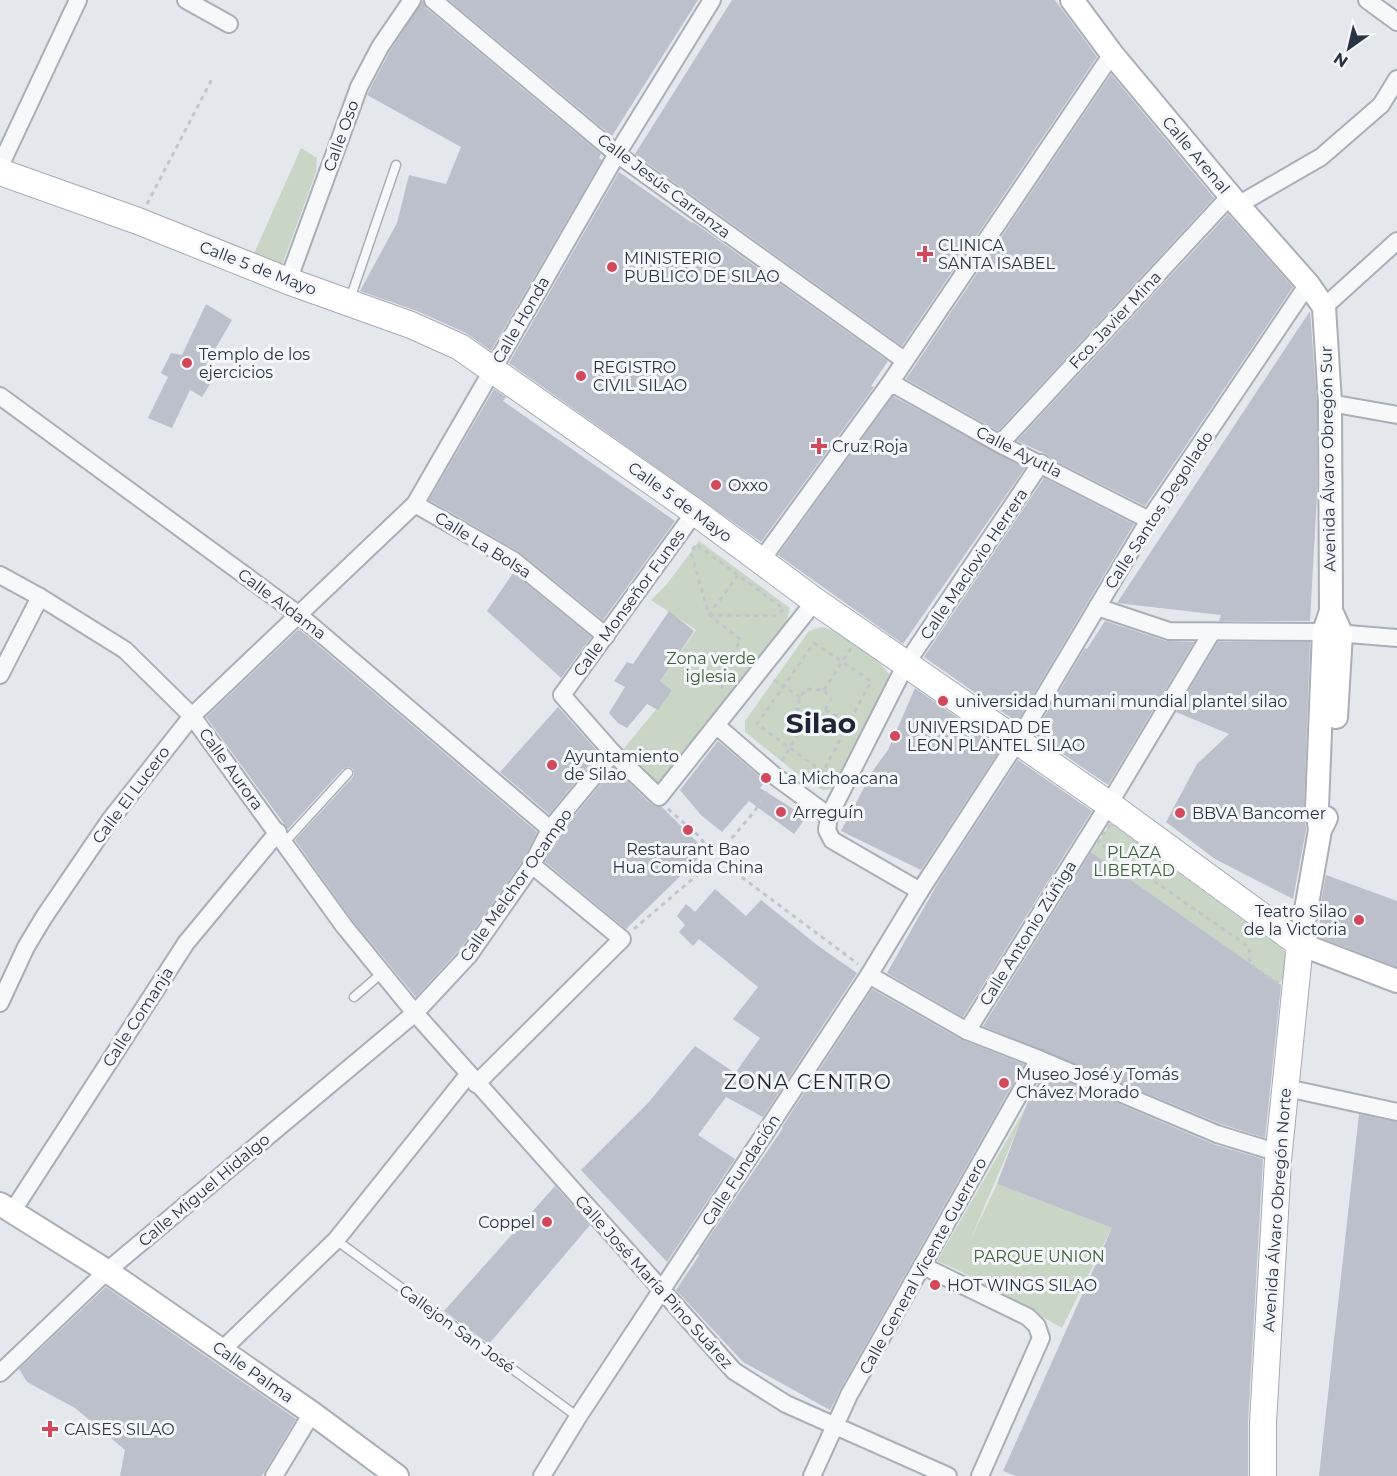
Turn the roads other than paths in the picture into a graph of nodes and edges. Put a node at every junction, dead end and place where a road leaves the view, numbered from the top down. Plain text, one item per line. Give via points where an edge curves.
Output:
1 (78, 0) edge
2 (186, 0) edge
3 (412, 0) edge
4 (433, 0) edge
5 (712, 0) edge
6 (1366, 0) edge
7 (1075, 2) edge
8 (1397, 22) edge
9 (229, 24) dead end
10 (1112, 54) junction
11 (1397, 79) edge
12 (617, 154) junction
13 (396, 165) dead end
14 (0, 166) edge
15 (0, 172) edge
16 (1234, 201) junction
17 (1397, 241) edge
18 (288, 280) junction
19 (1308, 284) junction
20 (348, 303) junction
21 (1324, 308) junction
22 (904, 360) junction
23 (493, 369) junction
24 (888, 386) junction
25 (0, 396) edge
26 (1330, 403) junction
27 (1397, 415) edge
28 (1000, 444) junction
29 (1041, 463) junction
30 (415, 504) junction
31 (695, 512) junction
32 (1149, 520) junction
33 (760, 562) junction
34 (0, 575) edge
35 (40, 597) junction
36 (815, 601) junction
37 (1097, 607) junction
38 (299, 615) junction
39 (1332, 625) junction
40 (1212, 632) junction
41 (606, 636) junction
42 (1397, 638) edge
43 (906, 664) junction
44 (0, 675) edge
45 (192, 716) junction
46 (717, 726) junction
47 (1017, 742) junction
48 (613, 753) junction
49 (348, 773) dead end
50 (1109, 804) junction
51 (829, 816) junction
52 (550, 829) junction
53 (281, 837) junction
54 (532, 865) junction
55 (920, 891) junction
56 (1300, 944) junction
57 (382, 973) junction
58 (869, 975) junction
59 (1397, 981) edge
60 (354, 997) dead end
61 (0, 1003) edge
62 (415, 1013) junction
63 (967, 1031) junction
64 (1039, 1059) junction
65 (472, 1079) junction
66 (1287, 1089) junction
67 (1397, 1112) edge
68 (1279, 1153) junction
69 (6, 1208) edge
70 (336, 1240) junction
71 (923, 1266) junction
72 (107, 1271) junction
73 (661, 1291) junction
74 (222, 1350) junction
75 (0, 1373) edge
76 (312, 1413) junction
77 (578, 1417) junction
78 (837, 1426) junction
79 (274, 1476) edge
80 (397, 1476) edge
81 (542, 1476) edge
82 (812, 1476) edge
83 (948, 1476) edge
84 (980, 1476) edge
85 (1263, 1476) edge

1 - 14 street
2 - 9 street
3 - 18 street, Calle Oso via 359,87
4 - 12 street, Calle Jesús Carranza
5 - 12 street, Calle Honda
6 - 8 street
7 - 10 street, Calle Arenal
10 - 16 street, Calle Arenal
10 - 22 street
11 - 16 street, Fco. Javier Mina via 1381,105 1322,157
12 - 22 street, Calle Jesús Carranza
12 - 23 street, Calle Honda
13 - 20 lane
15 - 18 main road, Calle 5 de Mayo
16 - 19 street, Calle Arenal
16 - 28 street, Fco. Javier Mina
17 - 21 street
18 - 20 main road, Calle 5 de Mayo
19 - 21 street, Calle Arenal
19 - 32 street, Calle Santos Degollado
20 - 23 main road, Calle 5 de Mayo via 460,347
21 - 26 street, Avenida Álvaro Obregón Sur
22 - 24 street
23 - 30 street, Calle Honda
23 - 31 main road, Calle 5 de Mayo
24 - 28 street, Calle Ayutla via 897,386
24 - 33 street
25 - 38 street, Calle Aldama
26 - 27 street
26 - 39 street, Avenida Álvaro Obregón Sur
28 - 29 street, Calle Ayutla
29 - 32 street, Calle Ayutla
29 - 43 street, Calle Maclovio Herrera
30 - 38 street, Calle Honda
30 - 41 street, Calle La Bolsa via 513,560
31 - 33 main road, Calle 5 de Mayo
31 - 41 street, Calle Monseñor Funes
32 - 37 street, Calle Santos Degollado
33 - 36 main road, Calle 5 de Mayo
34 - 35 street, Calle Aurora
35 - 44 street
35 - 45 street, Calle Aurora via 125,650
36 - 43 main road, Calle 5 de Mayo
36 - 46 street
37 - 40 street via 1169,632
37 - 47 street, Calle Santos Degollado
38 - 45 street, Calle El Lucero
38 - 52 street, Calle Aldama
39 - 40 street
39 - 42 street
39 - 56 street, Avenida Álvaro Obregón Sur via 1317,807 1320,830
40 - 50 street, Calle Antonio Zúñiga
41 - 48 street, Calle Monseñor Funes via 562,695
43 - 47 main road, Calle 5 de Mayo
43 - 51 street, Calle Maclovio Herrera
45 - 53 street, Calle Aurora
45 - 61 street, Calle El Lucero via 110,820 44,917
46 - 48 street via 659,797
46 - 51 street via 779,769
47 - 50 main road, Calle 5 de Mayo
47 - 55 street, Calle Fundación
48 - 52 street, Calle Melchor Ocampo
49 - 53 lane
50 - 56 main road, Calle 5 de Mayo
50 - 63 street, Calle Antonio Zúñiga
51 - 55 street via 827,830 832,840
52 - 54 street, Calle Melchor Ocampo
53 - 57 street, Calle Aurora
53 - 69 street, Calle Comanja via 186,943
54 - 62 street, Calle Melchor Ocampo via 470,955
54 - 65 street via 622,939
55 - 58 street, Calle Fundación
56 - 59 street
56 - 66 main road, Avenida Álvaro Obregón Norte
57 - 60 lane
57 - 62 street, Calle Aurora
58 - 63 street
58 - 73 street, Calle Fundación
62 - 65 street, Calle José María Pino Suárez
62 - 72 street, Calle Miguel Hidalgo
63 - 64 street
64 - 68 street via 1217,1134
64 - 71 street, Calle General Vicente Guerrero
65 - 70 street
65 - 73 street, Calle José María Pino Suárez
66 - 67 street
66 - 68 main road, Avenida Álvaro Obregón Norte
68 - 85 main road, Avenida Álvaro Obregón Norte
69 - 72 street, Calle Palma
70 - 74 street
70 - 77 lane, Callejon San José
71 - 78 street, Calle General Vicente Guerrero via 849,1395
71 - 84 street via 1028,1317 1041,1338
72 - 74 street, Calle Palma
72 - 75 street, Calle Miguel Hidalgo
73 - 77 street, Calle Fundación
73 - 78 street, Calle José María Pino Suárez via 734,1371 786,1404
74 - 76 street, Calle Palma
76 - 79 street
76 - 80 street, Calle Palma
77 - 81 street, Calle Fundación
78 - 82 street, Calle General Vicente Guerrero
78 - 83 street, Calle José María Pino Suárez

